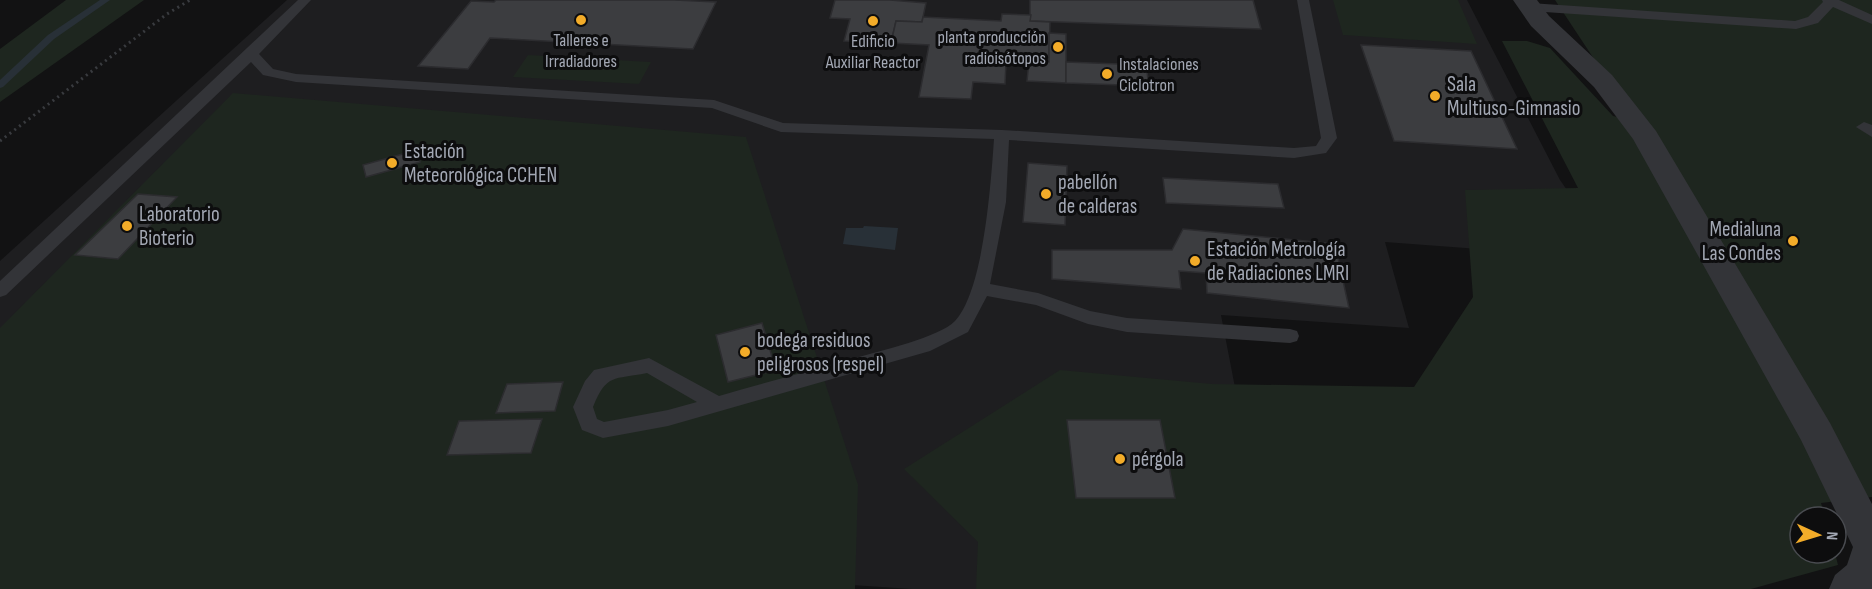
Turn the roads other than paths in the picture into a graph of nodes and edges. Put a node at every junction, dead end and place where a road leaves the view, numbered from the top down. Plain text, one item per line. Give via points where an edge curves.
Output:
1 (305, 0) edge
2 (1303, 0) edge
3 (1830, 1) edge
4 (1528, 4) edge
5 (1872, 20) edge
6 (251, 54) junction
7 (1002, 135) junction
8 (981, 289) junction
9 (0, 291) edge
10 (1290, 336) dead end
11 (717, 404) junction
12 (1872, 544) edge
13 (1872, 550) edge
14 (1850, 589) edge

1 - 6 lane
2 - 7 lane via 1329,138 1321,150 1294,153
3 - 4 lane via 1813,20 1796,26
3 - 5 lane
4 - 12 street via 1540,21 1603,81 1646,137 1817,434
6 - 7 lane via 268,72 297,78 714,104 781,128
6 - 9 lane
7 - 8 lane via 998,202
8 - 10 lane via 1038,299 1088,317 1127,325
8 - 11 lane via 961,327 923,346
11 - 11 lane via 603,430 588,424 583,407 601,375 649,365
13 - 14 street via 1864,576

